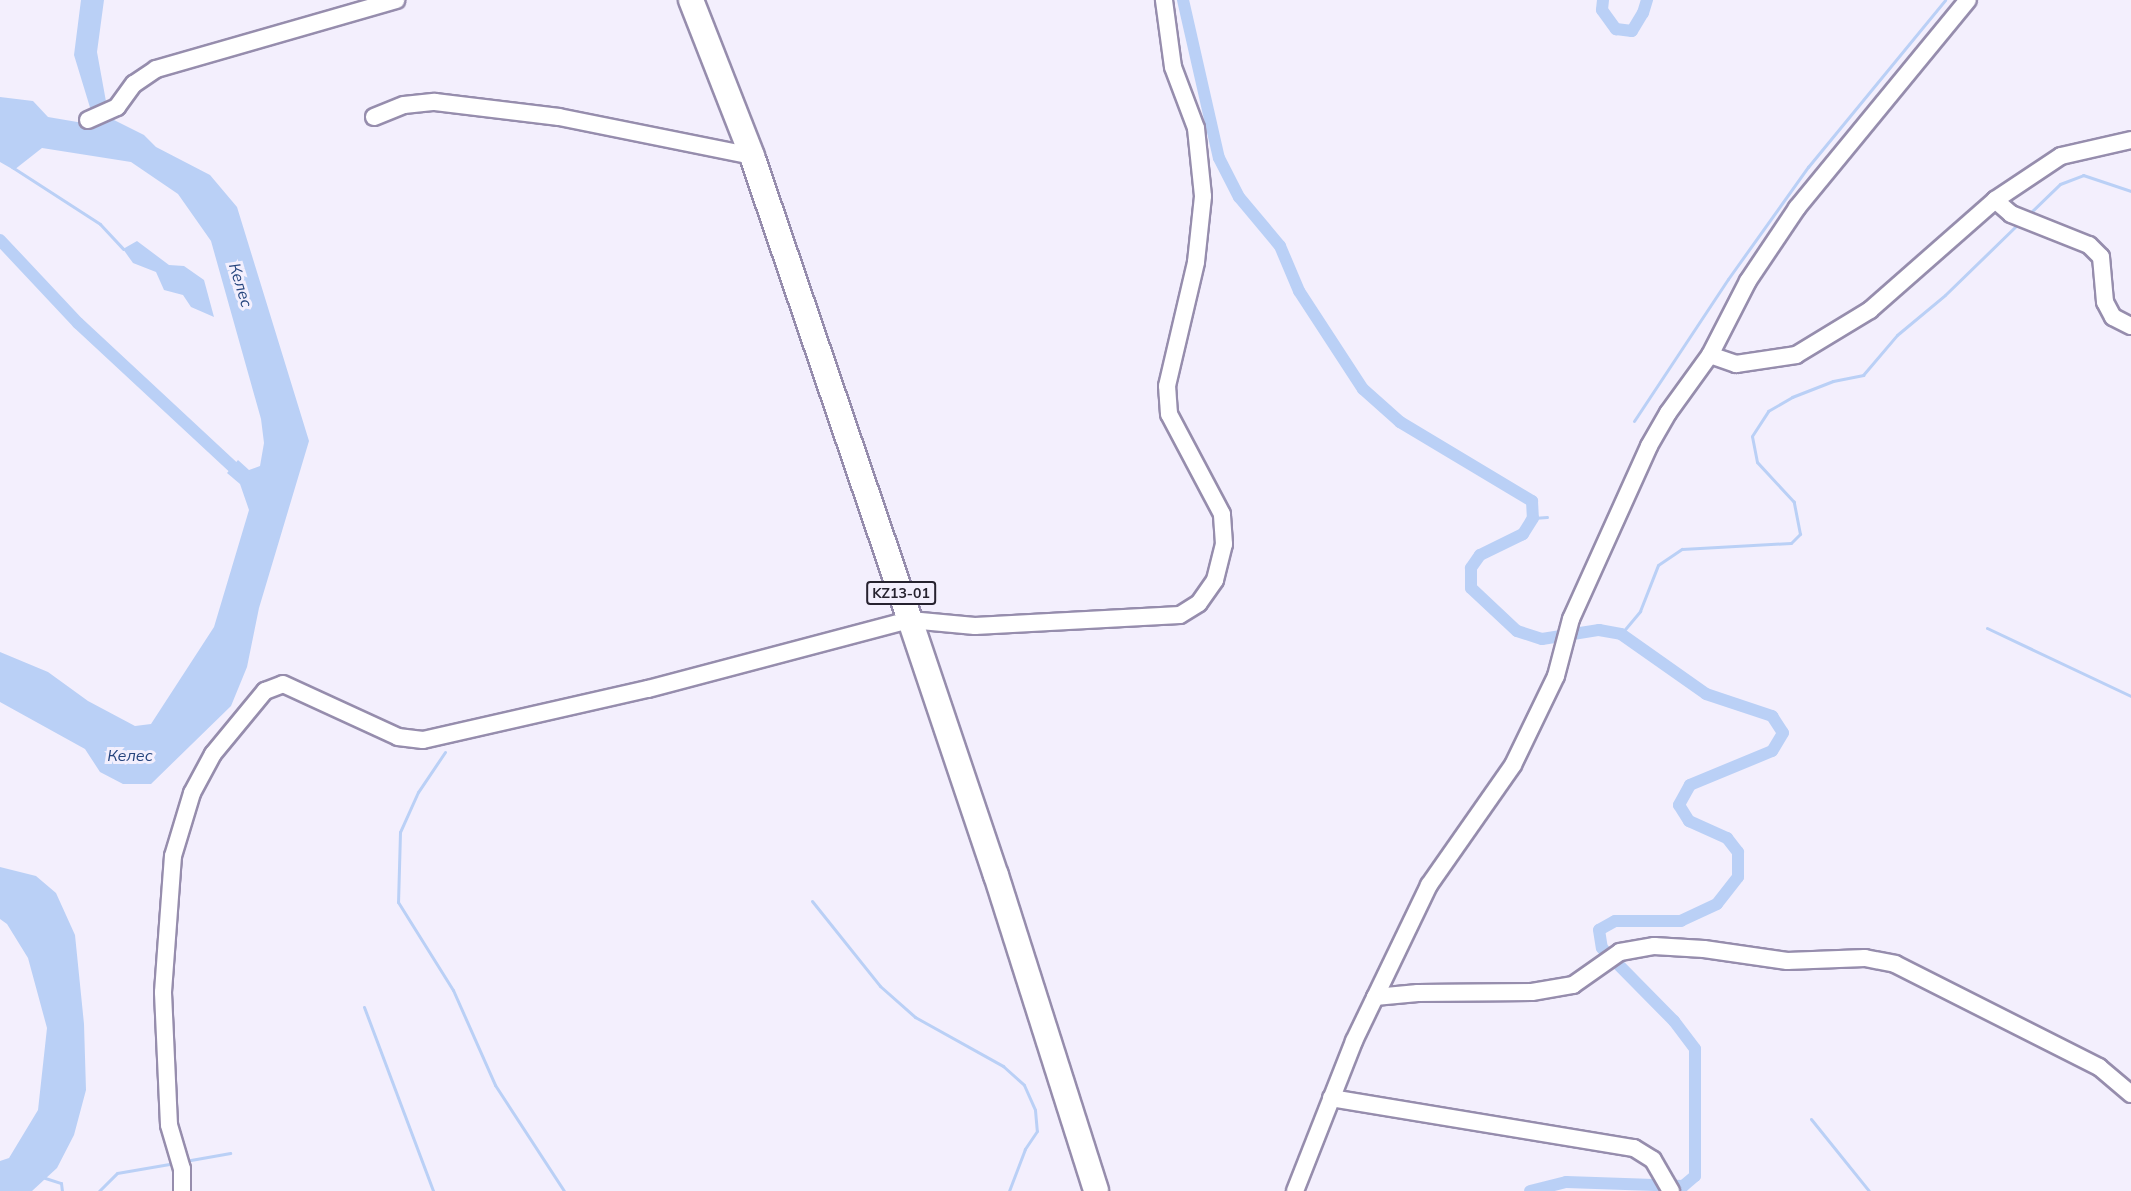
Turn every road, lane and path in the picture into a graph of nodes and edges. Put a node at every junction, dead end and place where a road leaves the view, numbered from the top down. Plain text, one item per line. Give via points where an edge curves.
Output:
1 (396, 0) edge
2 (691, 0) edge
3 (1164, 0) edge
4 (1968, 0) edge
5 (374, 117) dead end
6 (88, 120) dead end
7 (2131, 140) edge
8 (752, 156) junction
9 (1995, 200) junction
10 (2131, 326) edge
11 (1710, 355) junction
12 (910, 620) junction
13 (1376, 996) junction
14 (2131, 1094) edge
15 (1331, 1098) junction
16 (182, 1191) edge
17 (1096, 1191) edge
18 (1295, 1191) edge
19 (1671, 1191) edge

1 - 6 street via 156,69 134,84 117,107
2 - 8 highway, KZ13-01
3 - 12 street via 1173,67 1196,128 1203,196 1196,262 1167,386 1169,414 1222,514 1224,544 1215,579 1199,603 1180,615 975,626
4 - 11 street via 1797,208 1748,281
5 - 8 street via 404,105 435,102 559,117
7 - 9 street via 2061,156
8 - 12 highway, KZ13-01
9 - 10 street via 2011,214 2089,245 2102,257 2104,302 2113,317
9 - 11 street via 1870,310 1796,355 1736,364
11 - 13 street via 1649,446 1571,619 1556,676 1513,765 1428,885
12 - 16 street via 648,689 423,740 398,737 283,684 265,691 213,754 192,793 173,856 163,992 169,1125 183,1169
12 - 17 highway, KZ13-01 via 996,874
13 - 14 street via 1532,992 1573,985 1620,952 1654,946 1787,961 1865,958 1895,964 2099,1067
13 - 15 street
15 - 18 street
15 - 19 street via 1634,1148 1653,1160

